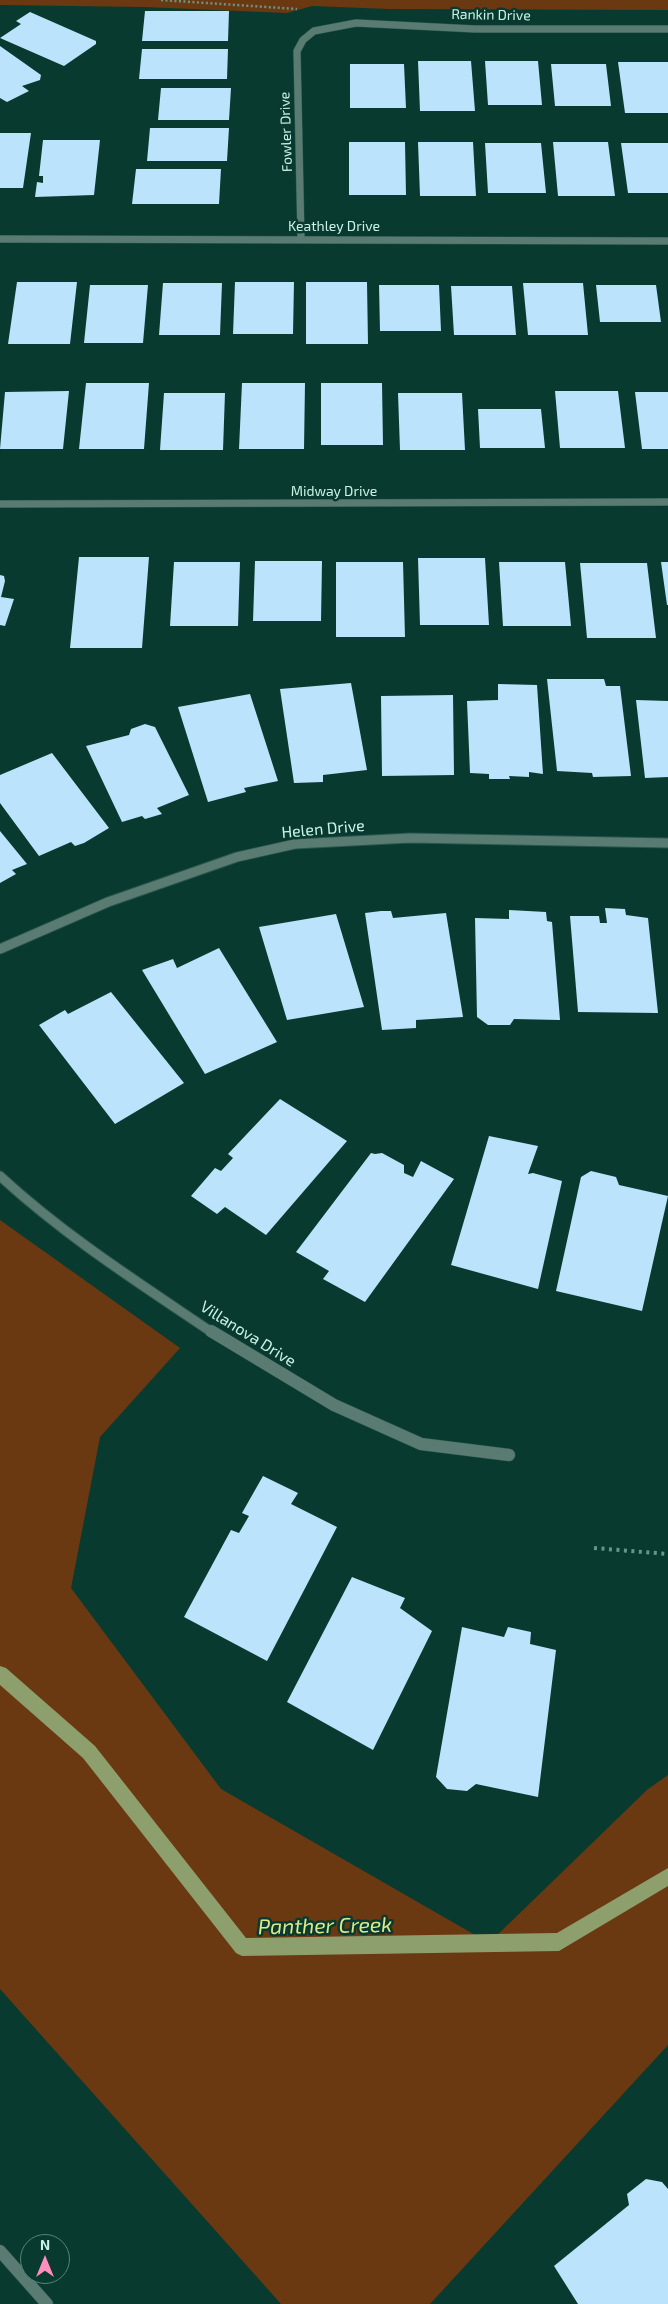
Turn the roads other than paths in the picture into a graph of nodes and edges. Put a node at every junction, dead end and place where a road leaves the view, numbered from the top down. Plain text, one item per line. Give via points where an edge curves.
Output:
1 (668, 29) edge
2 (314, 31) joint
3 (301, 238) junction
4 (0, 239) edge
5 (668, 240) edge
6 (668, 502) edge
7 (0, 504) edge
8 (668, 843) edge
9 (0, 949) edge
10 (0, 1176) edge
11 (509, 1455) dead end
12 (2, 2257) edge
13 (47, 2304) edge

1 - 2 street, Rankin Drive via 476,29 356,23
2 - 3 street, Fowler Drive via 299,46 296,56
3 - 4 street, Keathley Drive
3 - 5 street, Keathley Drive
6 - 7 street, Midway Drive
8 - 9 street, Helen Drive via 410,838 295,844 237,857 108,902
10 - 11 street, Villanova Drive via 29,1203 88,1248 225,1341 334,1405 421,1444
12 - 13 street

